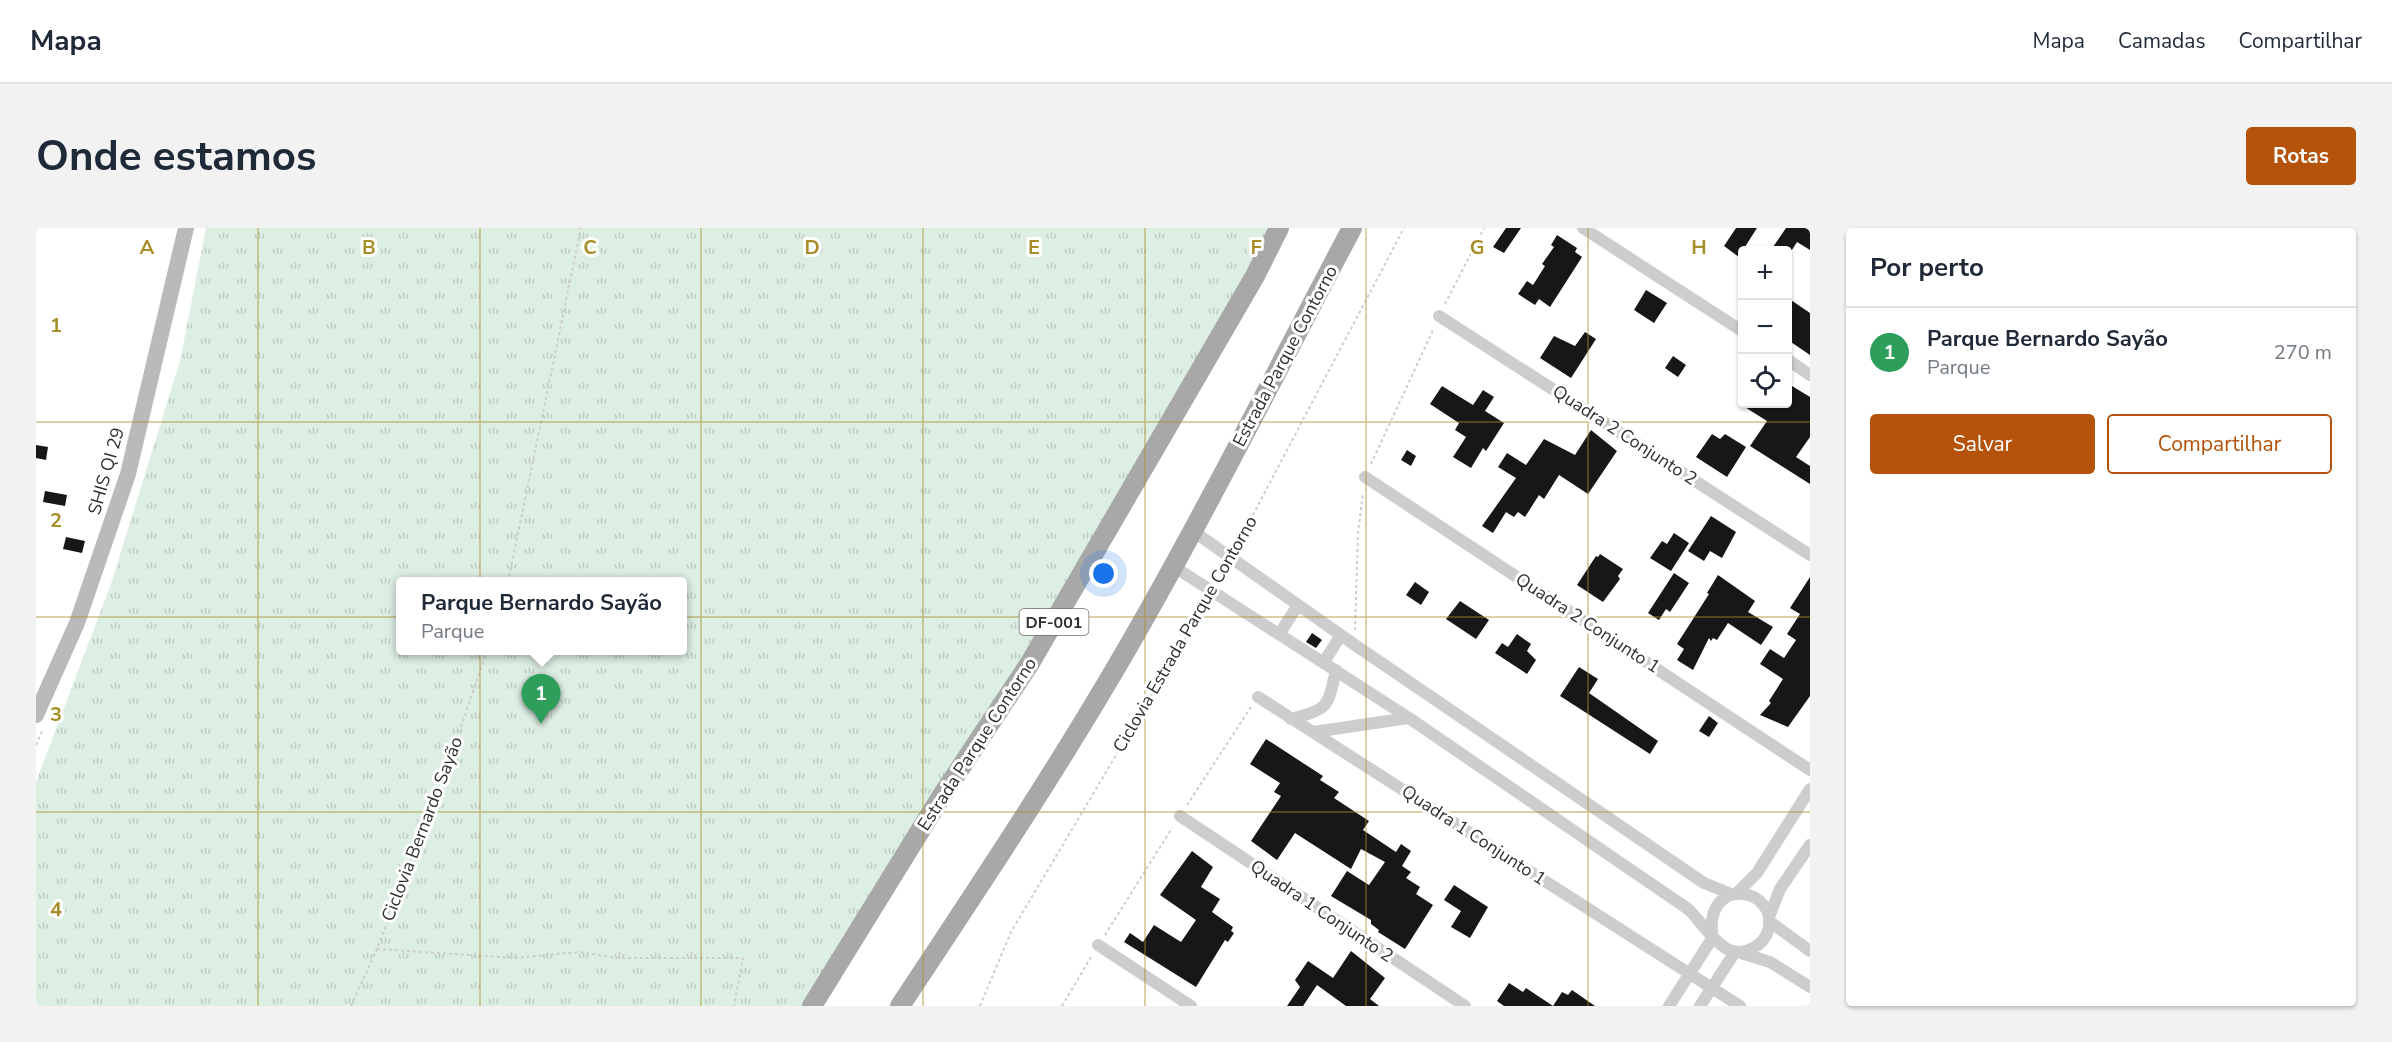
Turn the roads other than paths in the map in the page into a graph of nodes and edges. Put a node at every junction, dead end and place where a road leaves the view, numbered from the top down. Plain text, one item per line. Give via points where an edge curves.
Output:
1 (186, 228) edge
2 (1279, 228) edge
3 (1352, 228) edge
4 (1583, 228) edge
5 (1439, 316) road end
6 (1738, 328) edge
7 (1792, 363) edge
8 (1810, 375) edge
9 (1365, 477) road end
10 (1193, 531) junction
11 (1810, 555) edge
12 (1173, 566) junction
13 (1298, 605) junction
14 (1280, 633) junction
15 (1341, 635) junction
16 (1324, 662) junction
17 (1336, 670) junction
18 (1258, 697) road end
19 (36, 715) edge
20 (1409, 718) junction
21 (1292, 719) junction
22 (1313, 732) junction
23 (1810, 770) edge
24 (1810, 789) edge
25 (1180, 816) road end
26 (1810, 845) edge
27 (1734, 893) junction
28 (1769, 919) junction
29 (1712, 935) junction
30 (1098, 945) road end
31 (1810, 951) edge
32 (1737, 952) junction
33 (1689, 973) junction
34 (1810, 987) edge
35 (1712, 988) junction
36 (812, 1006) edge
37 (900, 1006) edge
38 (1191, 1006) edge
39 (1465, 1006) edge
40 (1669, 1006) edge
41 (1700, 1006) edge
42 (1740, 1006) edge

1 - 19 street, SHIS QI 29 via 128,474 77,623
2 - 36 main road, Estrada Parque Contorno / DF-001 via 1255,276 1030,663 941,797
3 - 10 main road, Estrada Parque Contorno
4 - 6 street
5 - 11 street, Quadra 2 Conjunto 2
7 - 8 street
9 - 23 street, Quadra 2 Conjunto 1
10 - 12 main road, Estrada Parque Contorno
10 - 13 street
12 - 14 street
12 - 37 main road, Estrada Parque Contorno via 1002,852
13 - 14 street
13 - 15 street
14 - 16 street
15 - 16 street
15 - 27 street via 1704,883
16 - 17 street
17 - 20 street
17 - 21 street via 1328,704 1320,711
18 - 21 street, Quadra 1 Conjunto 1
20 - 22 street
20 - 29 street via 1688,909
21 - 22 street, Quadra 1 Conjunto 1
22 - 33 street, Quadra 1 Conjunto 1
24 - 27 street via 1757,873
25 - 39 street, Quadra 1 Conjunto 2
26 - 28 street via 1780,889
27 - 28 street via 1758,899
27 - 29 street via 1717,903 1710,917
28 - 31 street
28 - 32 street via 1768,933 1761,943 1751,950
29 - 32 street via 1719,944
29 - 33 street
30 - 38 street
32 - 34 street via 1770,962
32 - 35 street
33 - 35 street, Quadra 1 Conjunto 1
33 - 40 street
35 - 41 street
35 - 42 street, Quadra 1 Conjunto 1

